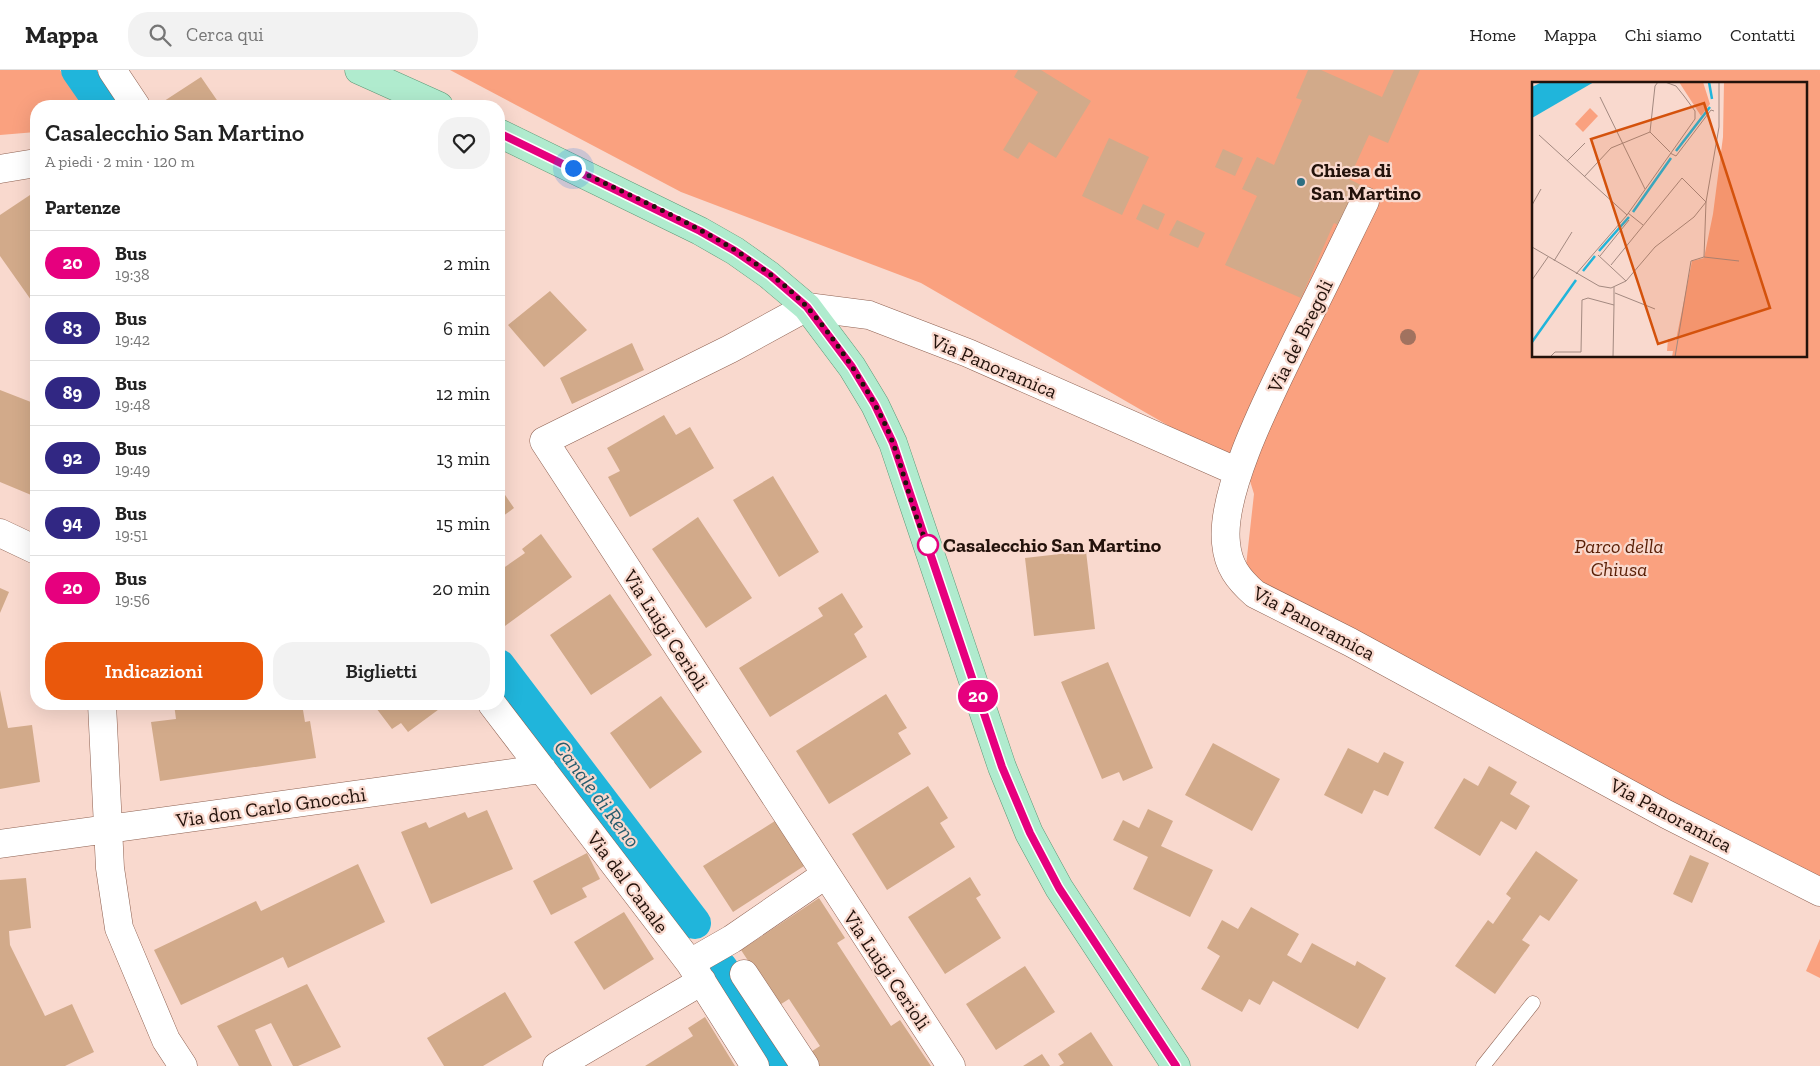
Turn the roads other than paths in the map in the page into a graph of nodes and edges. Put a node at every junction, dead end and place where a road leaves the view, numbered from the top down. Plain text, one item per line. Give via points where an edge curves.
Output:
1 (112, 70) edge
2 (360, 70) edge
3 (132, 100) edge
4 (426, 100) edge
5 (505, 136) edge
6 (30, 164) edge
7 (0, 169) edge
8 (1365, 201) dead end
9 (807, 307) junction
10 (1238, 472) junction
11 (0, 534) edge
12 (30, 547) edge
13 (102, 710) edge
14 (497, 710) edge
15 (542, 768) junction
16 (109, 830) junction
17 (0, 844) edge
18 (825, 875) junction
19 (1820, 892) edge
20 (696, 972) junction
21 (744, 974) dead end
22 (1533, 1002) dead end
23 (183, 1066) edge
24 (556, 1066) edge
25 (755, 1066) edge
26 (805, 1066) edge
27 (951, 1066) edge
28 (1176, 1066) edge
29 (1483, 1066) edge

1 - 3 street
2 - 4 main road
5 - 9 main road via 707,235 770,275
6 - 7 street
8 - 10 street, Via de' Bregoli via 1276,383
9 - 10 street, Via Panoramica via 878,318 968,353
9 - 18 street, Via Luigi Cerioli via 544,442
9 - 28 main road via 855,373 893,443 1002,767 1030,833 1059,888
10 - 19 street, Via Panoramica via 1226,522 1226,542 1230,565 1242,583 1255,594 1350,642 1666,814
11 - 12 street
13 - 16 street
14 - 15 street, Via del Canale
15 - 16 street, Via don Carlo Gnocchi
15 - 20 street, Via del Canale
16 - 17 street, Via don Carlo Gnocchi
16 - 23 street via 110,868 120,928 166,1040
18 - 20 street via 732,938
18 - 27 street, Via Luigi Cerioli
20 - 24 street
20 - 25 street, Via del Canale
21 - 26 street
22 - 29 lane

